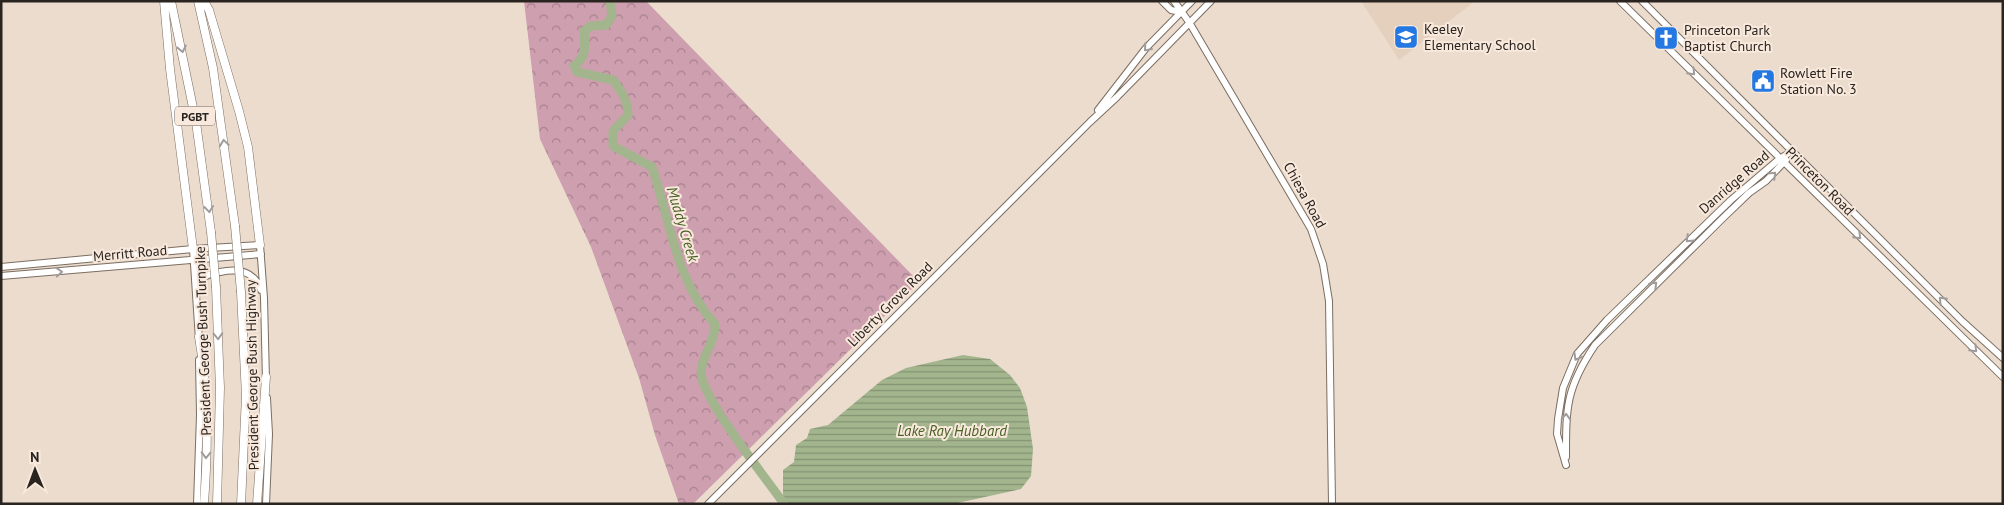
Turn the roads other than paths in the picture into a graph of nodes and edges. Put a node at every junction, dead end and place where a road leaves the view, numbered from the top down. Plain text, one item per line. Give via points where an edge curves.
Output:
1 (164, 1) edge
2 (171, 1) edge
3 (198, 1) edge
4 (204, 1) edge
5 (1162, 1) edge
6 (1174, 1) edge
7 (1192, 1) edge
8 (1211, 1) edge
9 (1620, 1) edge
10 (1642, 1) edge
11 (1181, 12) junction
12 (1189, 22) junction
13 (1746, 106) junction
14 (1736, 116) junction
15 (1090, 122) junction
16 (1792, 151) junction
17 (1782, 160) junction
18 (260, 245) junction
19 (193, 249) junction
20 (261, 254) junction
21 (194, 260) junction
22 (26, 265) junction
23 (1, 267) edge
24 (27, 274) junction
25 (1, 276) edge
26 (197, 294) junction
27 (264, 298) junction
28 (199, 337) junction
29 (2003, 358) edge
30 (266, 377) junction
31 (2003, 377) edge
32 (197, 504) edge
33 (204, 504) edge
34 (217, 504) edge
35 (241, 504) edge
36 (257, 504) edge
37 (266, 504) edge
38 (708, 504) edge
39 (1332, 504) edge

1 - 19 highway
2 -> 34 highway, President George Bush Turnpike / PGBT, bridge via 193,104 211,232 220,406
35 -> 3 highway, PGBT, bridge via 246,396 241,292 213,68
4 - 18 highway via 210,10 240,111 248,147
5 - 11 main road via 1171,10
6 - 11 main road, Chiesa Road
7 - 11 main road, Liberty Grove Road
8 - 12 main road, Liberty Grove Road
9 -> 14 main road, Princeton Road
10 - 13 main road, Princeton Road
11 - 12 main road, Chiesa Road
11 -> 15 main road, Liberty Grove Road via 1146,48
12 - 15 main road, Liberty Grove Road
12 - 39 main road, Chiesa Road via 1312,229 1323,264 1329,301
13 - 14 main road
13 - 16 main road, Princeton Road
14 - 17 main road, Princeton Road
15 - 38 main road, Liberty Grove Road
16 - 17 main road, Danridge Road
29 -> 16 main road, Princeton Road
17 -> 17 main road, Danridge Road via 1731,200 1678,249 1577,354 1563,388 1558,419 1558,434 1566,466 1569,395 1595,344 1722,219 1766,182
17 -> 31 main road, Princeton Road
18 - 19 main road, Merritt Road
18 - 20 main road, President George Bush Highway
19 - 21 main road
19 - 22 main road, Merritt Road
20 - 21 main road, Merritt Road
20 - 27 main road, President George Bush Highway
24 -> 21 main road, Merritt Road
21 - 26 main road
22 - 23 main road, Merritt Road
22 - 24 main road
24 - 25 main road, Merritt Road
26 - 27 main road via 200,284 210,274 229,270 252,275
26 - 28 main road
27 - 30 main road, President George Bush Highway
28 - 32 main road
28 -> 33 highway via 208,406
30 - 36 highway
30 - 37 main road, President George Bush Highway via 269,434

